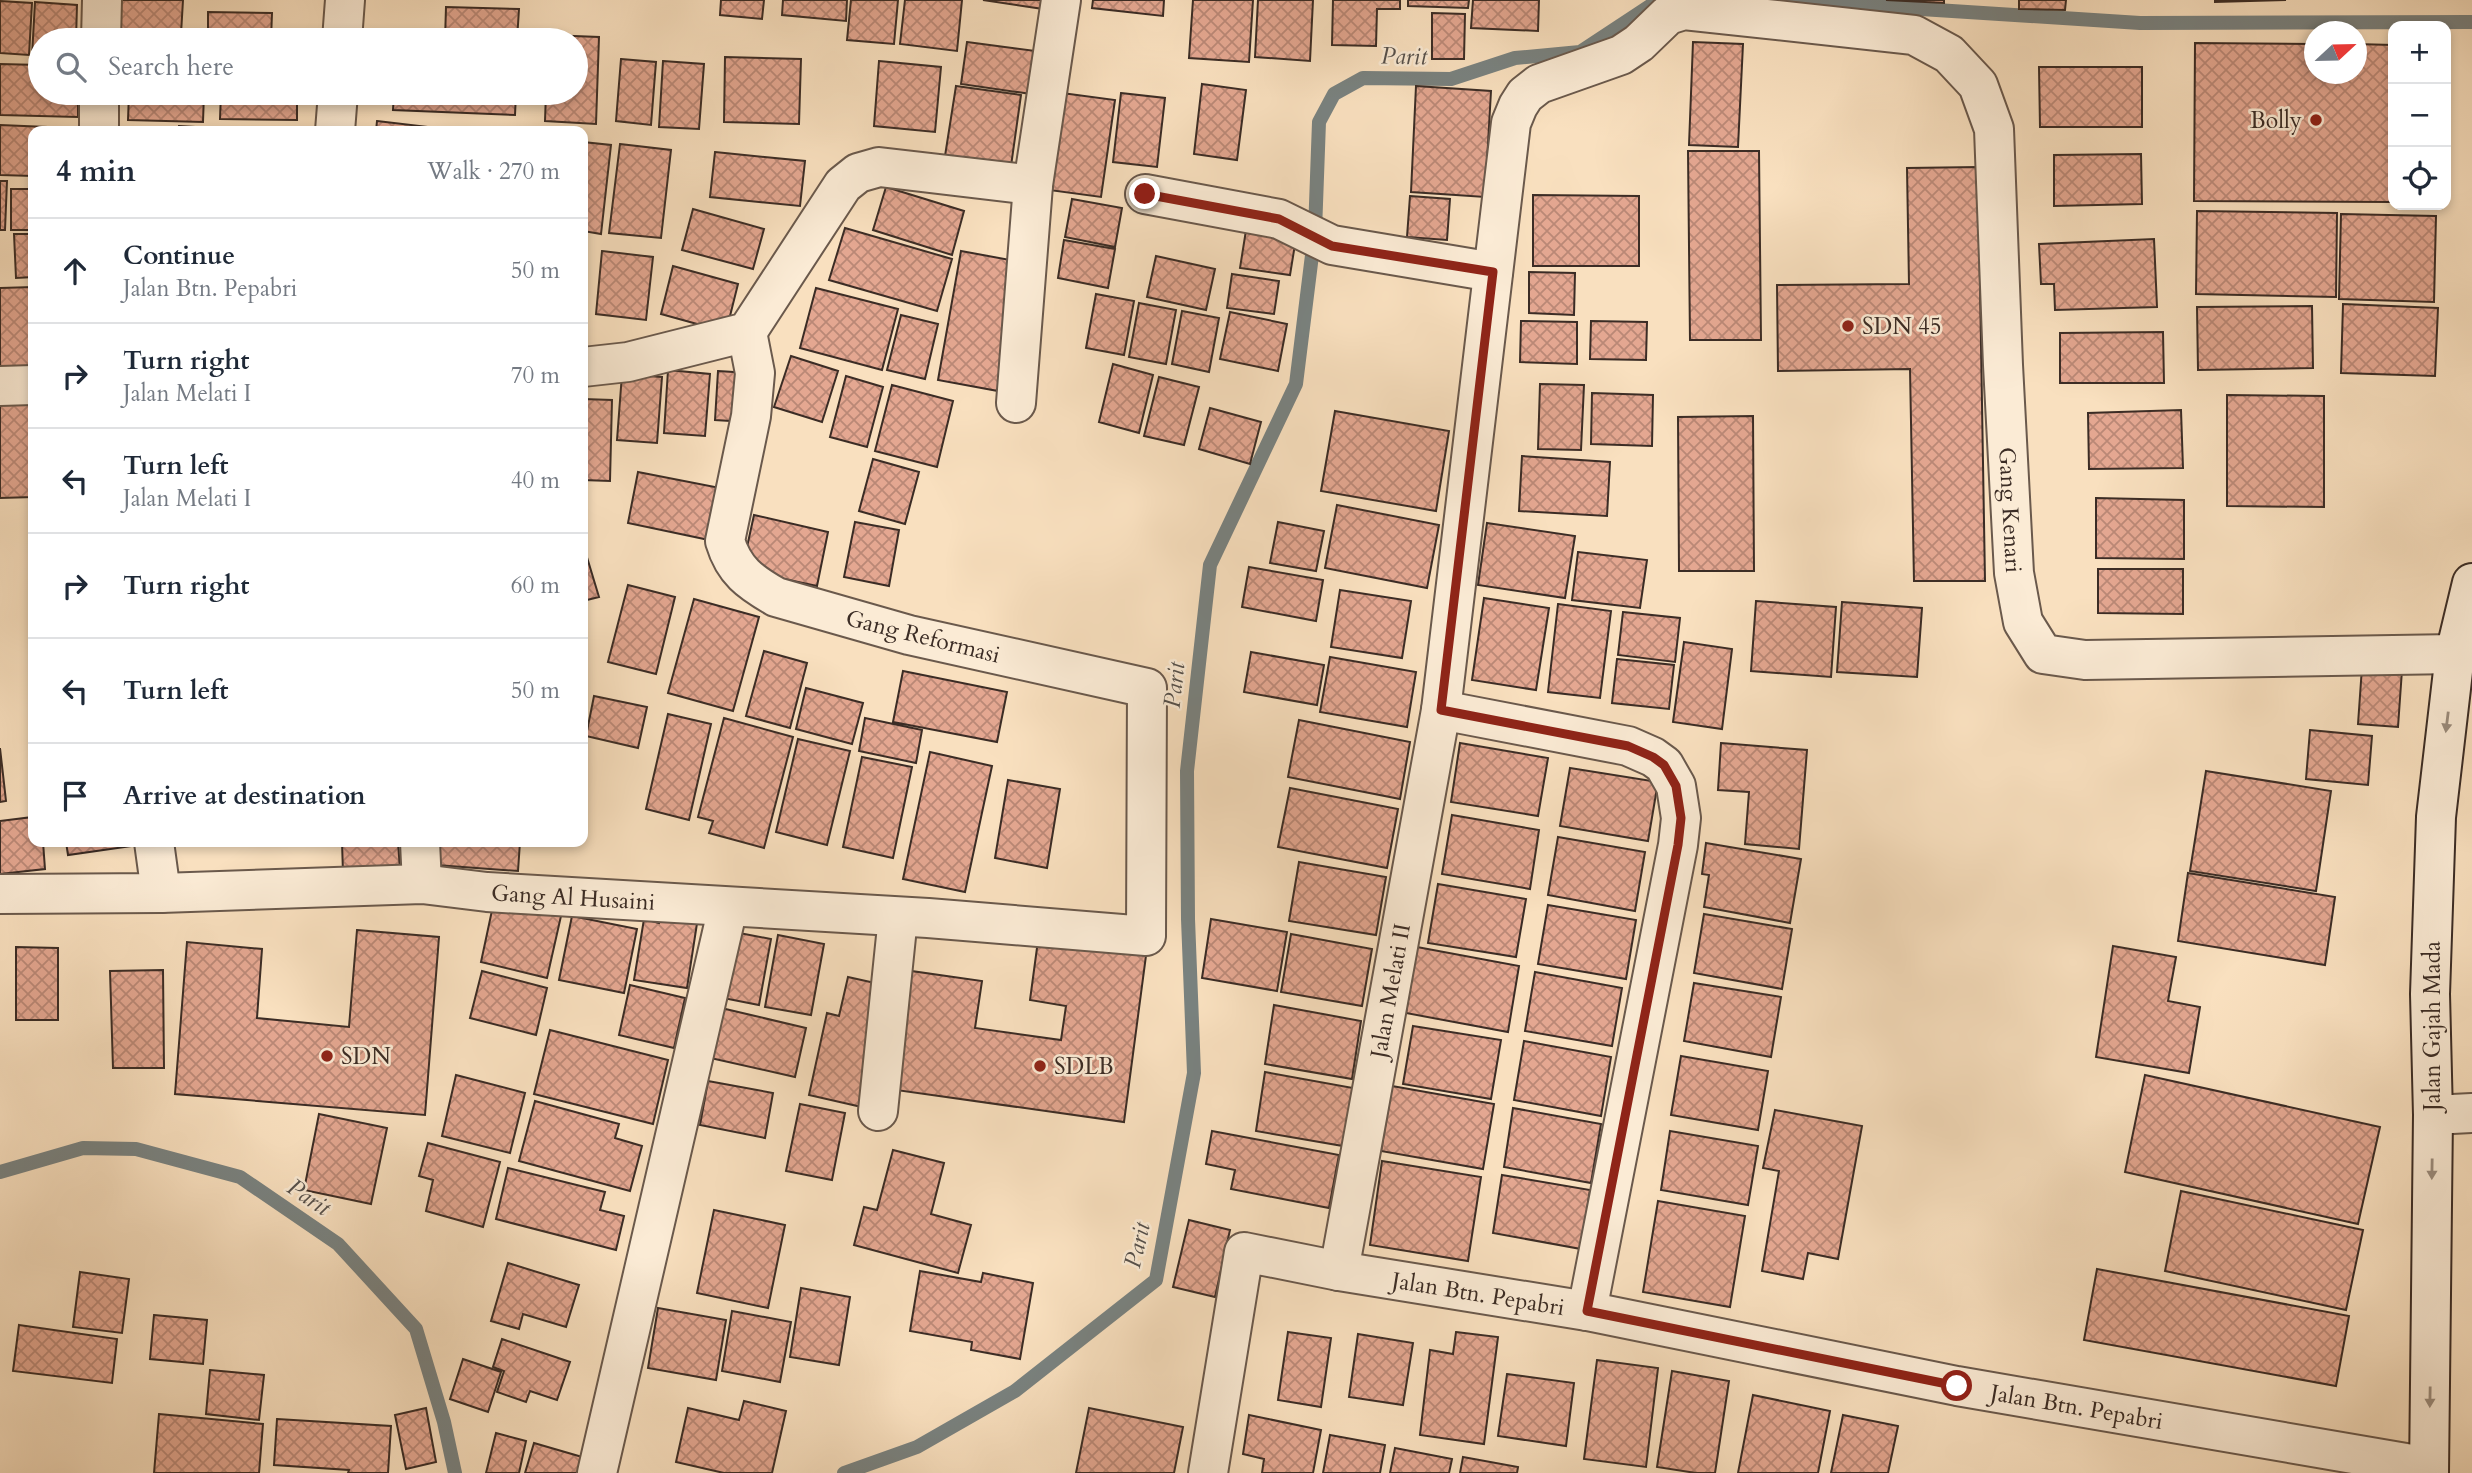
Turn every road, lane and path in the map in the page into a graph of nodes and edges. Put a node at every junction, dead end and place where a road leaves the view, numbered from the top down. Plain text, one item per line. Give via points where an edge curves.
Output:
1 (102, 0) edge
2 (345, 0) edge
3 (1061, 0) edge
4 (1861, 14) edge
5 (101, 28) edge
6 (343, 28) edge
7 (99, 105) edge
8 (337, 105) edge
9 (99, 126) edge
10 (335, 126) edge
11 (1033, 185) junction
12 (1145, 194) dead end
13 (1493, 272) junction
14 (747, 332) junction
15 (588, 366) edge
16 (28, 385) edge
17 (0, 386) edge
18 (1016, 403) dead end
19 (2472, 583) edge
20 (2455, 654) junction
21 (1441, 710) junction
22 (155, 847) edge
23 (419, 847) edge
24 (422, 884) junction
25 (161, 893) junction
26 (0, 894) edge
27 (728, 907) junction
28 (898, 917) junction
29 (1146, 936) joint
30 (878, 1111) dead end
31 (2472, 1113) edge
32 (2433, 1115) junction
33 (1339, 1271) junction
34 (1587, 1311) junction
35 (2429, 1470) edge
36 (597, 1473) edge
37 (1208, 1473) edge

1 - 5 street
2 - 6 street
3 - 11 street
4 - 13 street, Gang Kenari via 1684,10 1668,15 1621,55 1539,84 1525,95 1511,123
4 - 20 street, Gang Kenari via 1949,54 1978,85 1994,129 2014,573 2023,622 2043,654 2085,660
7 - 9 street
8 - 10 street
11 - 14 street via 879,167 858,173 843,185
11 - 18 street
12 - 13 street via 1279,219 1332,246
13 - 21 street, Jalan Melati II
14 - 15 street via 628,362
14 - 29 street, Gang Reformasi via 755,373 751,416 725,541 731,560 758,587 776,597 909,635 1147,688
16 - 17 street
19 - 20 street, Jalan Gajah Mada
20 -> 32 street, Jalan Gajah Mada via 2435,817 2430,994
21 - 33 street, Jalan Melati II
21 - 34 street via 1628,746 1664,765 1676,786 1681,818 1678,845
22 - 25 street
23 - 24 street
24 - 25 street, Gang Al Husaini
24 - 27 street, Gang Al Husaini
25 - 26 street, Gang Al Husaini
27 - 28 street, Gang Al Husaini
27 - 36 street
28 - 29 street, Gang Al Husaini
28 - 30 street
31 - 32 street
32 -> 35 street, Jalan Gajah Mada
33 - 34 street, Jalan Btn. Pepabri
33 - 37 street, Jalan Btn. Pepabri via 1244,1252
34 - 35 street, Jalan Btn. Pepabri via 1957,1386

